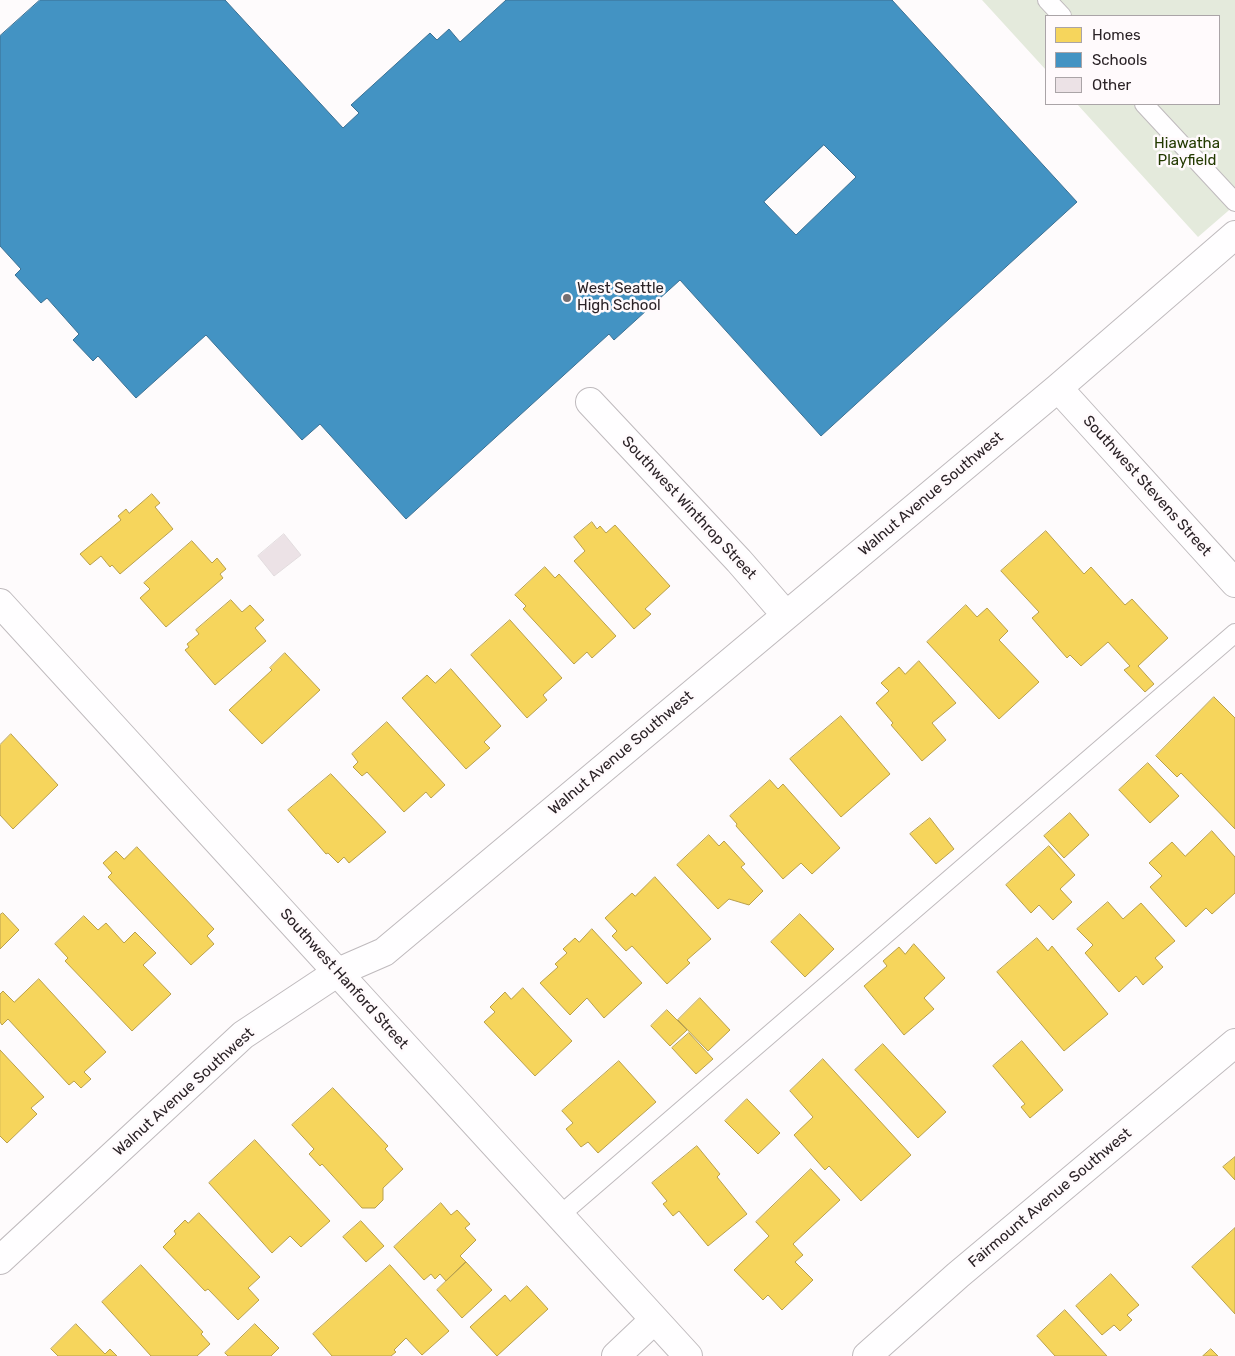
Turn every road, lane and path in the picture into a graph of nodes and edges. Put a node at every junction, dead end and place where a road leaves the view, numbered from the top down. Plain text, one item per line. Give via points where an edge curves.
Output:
1 (1047, 0) edge
2 (1061, 15) edge
3 (1145, 105) edge
4 (1235, 202) edge
5 (1235, 235) edge
6 (1058, 388) junction
7 (590, 402) dead end
8 (1235, 583) edge
9 (0, 603) edge
10 (786, 615) junction
11 (1235, 633) edge
12 (338, 972) junction
13 (1235, 1043) edge
14 (559, 1216) junction
15 (0, 1260) edge
16 (654, 1320) junction
17 (616, 1356) edge
18 (688, 1356) edge
19 (867, 1356) edge

1 - 2 lane
3 - 4 lane
5 - 6 street, Walnut Avenue Southwest
6 - 8 street, Southwest Stevens Street
6 - 10 street, Walnut Avenue Southwest
7 - 10 street, Southwest Winthrop Street
9 - 12 street, Southwest Hanford Street
10 - 12 street, Walnut Avenue Southwest via 384,952
11 - 14 lane
12 - 14 street, Southwest Hanford Street
12 - 15 street, Walnut Avenue Southwest via 243,1035
13 - 19 street, Fairmount Avenue Southwest via 958,1275
14 - 16 street, Southwest Hanford Street
16 - 17 street
16 - 18 street, Southwest Hanford Street

